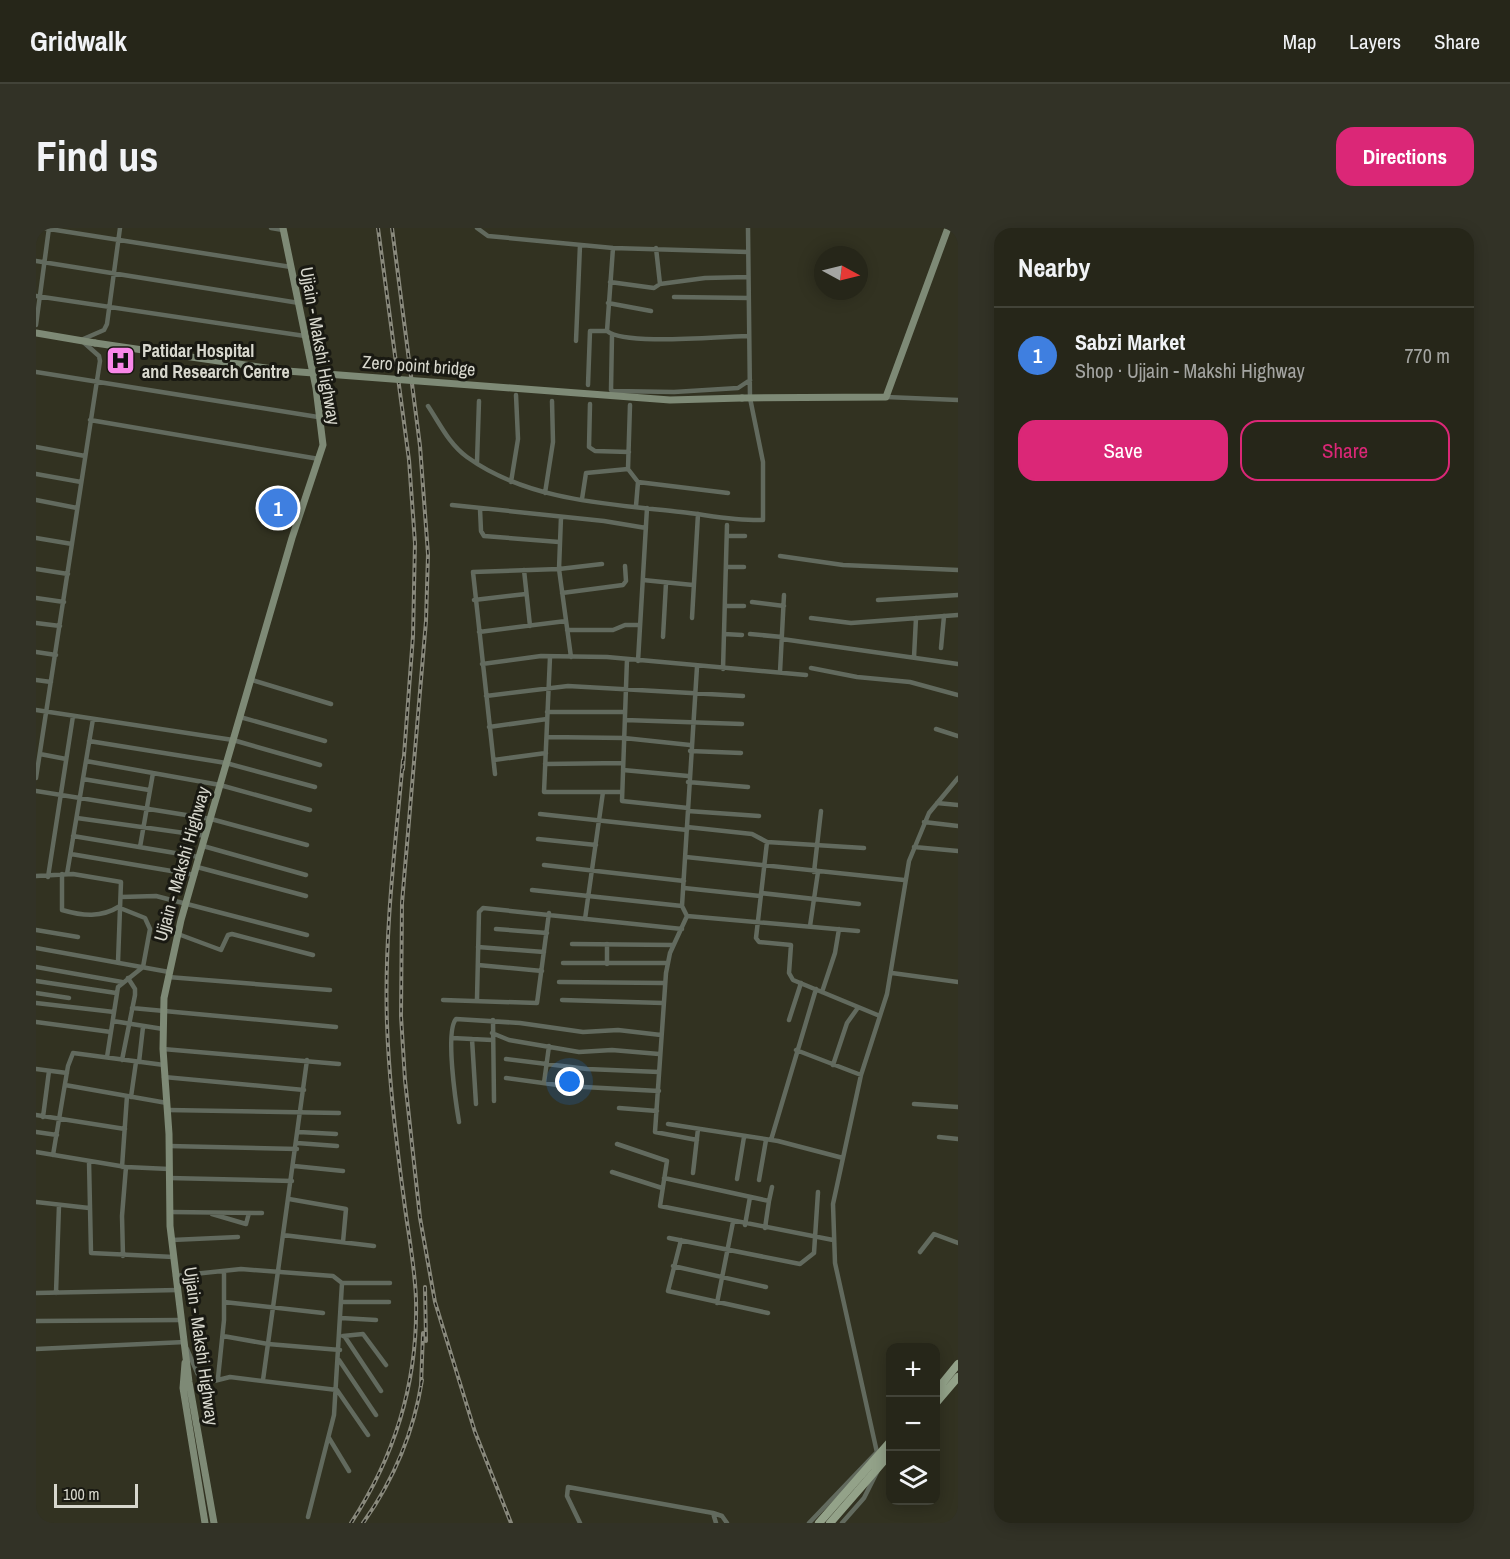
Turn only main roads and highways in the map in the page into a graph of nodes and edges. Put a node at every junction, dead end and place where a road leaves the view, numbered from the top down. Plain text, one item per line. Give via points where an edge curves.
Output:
1 (948, 228) edge
2 (283, 229) edge
3 (36, 333) edge
4 (187, 1357) junction
5 (958, 1364) edge
6 (958, 1377) edge
7 (940, 1386) edge
8 (940, 1398) edge
9 (886, 1446) edge
10 (886, 1459) edge
11 (859, 1484) junction
12 (205, 1523) edge
13 (214, 1523) edge
14 (819, 1523) edge
15 (830, 1523) edge

1 - 3 main road, Zero point bridge, bridge via 886,397 670,400 287,371
2 - 4 main road, Ujjain - Makshi Highway via 316,388 322,445 226,763 168,975 163,1048 170,1212
4 - 12 main road via 182,1379
4 - 13 main road, Ujjain - Makshi Highway
5 - 7 main road
6 - 8 main road
9 - 11 main road
10 - 11 main road
11 - 14 main road
11 - 15 main road

